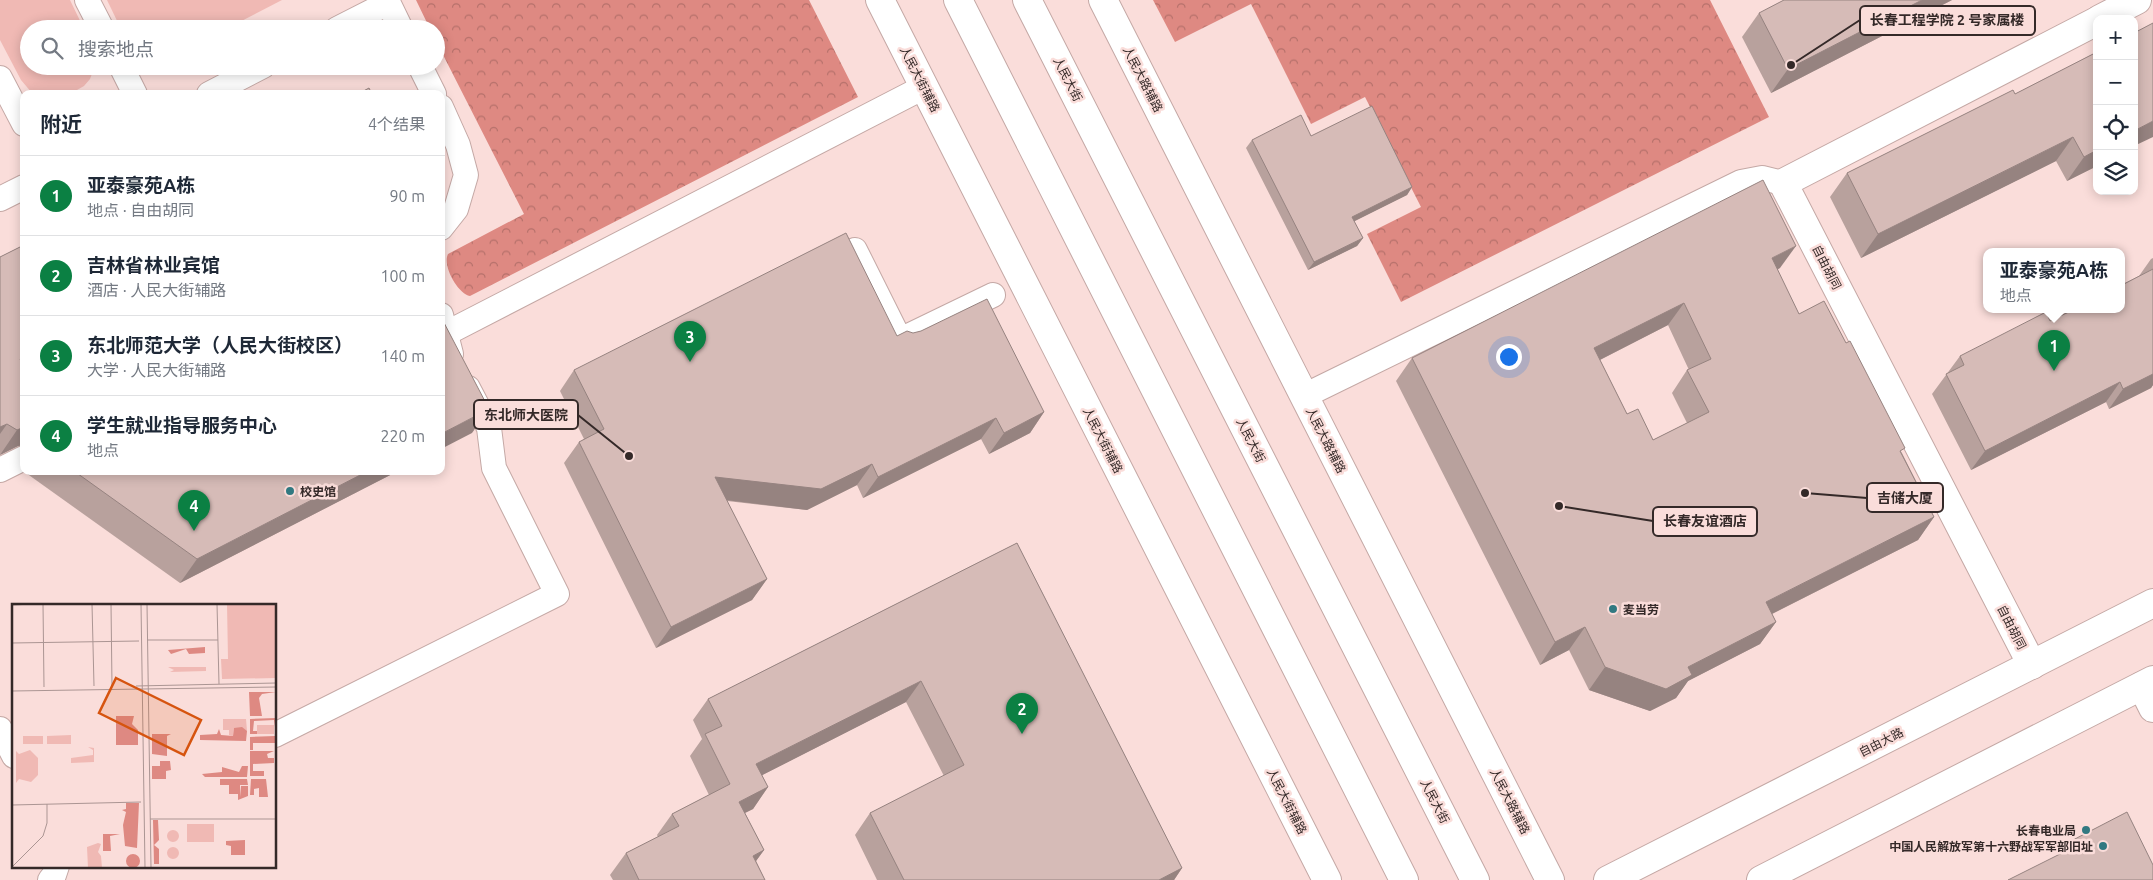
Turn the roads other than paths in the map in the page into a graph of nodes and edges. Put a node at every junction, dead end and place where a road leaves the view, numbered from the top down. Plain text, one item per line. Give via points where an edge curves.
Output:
1 (87, 0) edge
2 (880, 0) edge
3 (958, 0) edge
4 (1027, 0) edge
5 (1103, 0) edge
6 (2136, 0) edge
7 (387, 2) edge
8 (2108, 15) edge
9 (97, 20) edge
10 (354, 20) edge
11 (396, 20) edge
12 (2093, 23) edge
13 (126, 75) edge
14 (246, 75) edge
15 (424, 75) edge
16 (0, 78) edge
17 (924, 87) junction
18 (133, 90) edge
19 (217, 90) edge
20 (432, 90) edge
21 (20, 116) edge
22 (445, 117) edge
23 (1783, 182) junction
24 (20, 189) edge
25 (0, 199) edge
26 (445, 223) edge
27 (855, 250) edge
28 (993, 295) dead end
29 (445, 324) edge
30 (445, 328) edge
31 (1304, 396) junction
32 (20, 460) edge
33 (0, 470) edge
34 (2153, 603) edge
35 (2032, 665) junction
36 (2149, 691) edge
37 (0, 729) edge
38 (276, 734) edge
39 (12, 752) edge
40 (57, 868) edge
41 (50, 880) edge
42 (1327, 880) edge
43 (1404, 880) edge
44 (1475, 880) edge
45 (1550, 880) edge
46 (1608, 880) edge
47 (1761, 880) edge

1 - 9 lane
2 - 17 main road, 人民大街辅路
3 - 43 main road
4 - 44 main road, 人民大街
5 - 31 main road, 人民大路辅路
6 - 8 main road
7 - 10 lane
7 - 11 lane
12 - 23 main road
13 - 18 lane
14 - 19 lane
15 - 20 lane
16 - 21 lane
17 - 29 lane
17 - 42 main road, 人民大街辅路
22 - 26 lane via 458,145 466,175 456,209
23 - 31 lane via 1762,178 1741,182
23 - 35 main road, 自由胡同
24 - 25 lane
27 - 28 lane via 900,340
30 - 38 lane via 451,354 488,428 494,468 557,594
31 - 45 main road, 人民大路辅路
32 - 33 lane
34 - 35 main road, 自由大路
35 - 46 main road, 自由大路
36 - 47 main road
37 - 39 lane
40 - 41 lane

